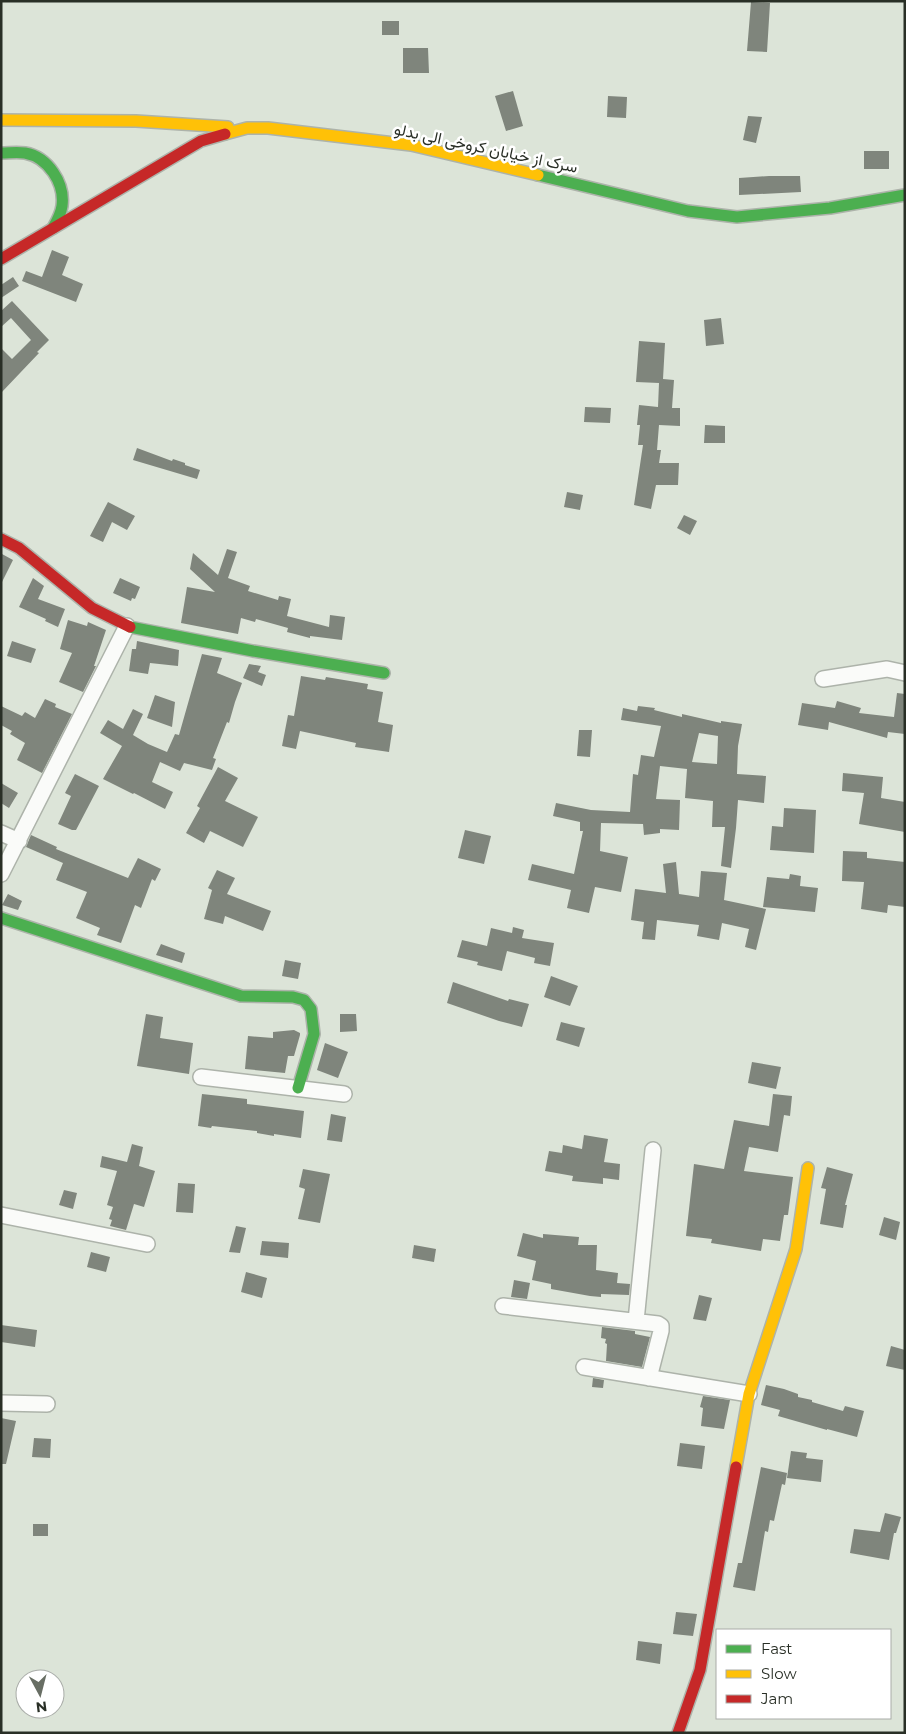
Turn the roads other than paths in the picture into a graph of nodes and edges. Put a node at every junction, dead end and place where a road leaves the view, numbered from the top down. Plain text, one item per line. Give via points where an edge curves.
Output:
1 (1, 120) edge
2 (246, 128) junction
3 (1, 152) edge
4 (905, 195) edge
5 (53, 228) junction
6 (1, 259) edge
7 (1, 538) edge
8 (127, 626) junction
9 (384, 673) dead end
10 (905, 674) edge
11 (823, 679) dead end
12 (1, 832) edge
13 (19, 840) junction
14 (1, 874) edge
15 (1, 918) edge
16 (201, 1077) dead end
17 (298, 1088) junction
18 (344, 1094) dead end
19 (653, 1150) dead end
20 (808, 1168) dead end
21 (1, 1215) edge
22 (147, 1244) dead end
23 (503, 1306) dead end
24 (636, 1321) junction
25 (584, 1367) dead end
26 (649, 1378) junction
27 (749, 1394) junction
28 (1, 1402) edge
29 (47, 1404) dead end
30 (678, 1733) edge

1 - 2 street via 136,121
2 - 4 street, سرک از خیابان کروخی الی بدلو via 411,145 688,211 737,217 830,208
2 - 5 street, سرک از خیابان کروخی الی بدلو via 201,141
3 - 5 street via 26,153 41,160 54,172 62,201 61,214
5 - 6 street, سرک از خیابان کروخی الی بدلو
7 - 8 street via 19,548 92,608
8 - 9 street
8 - 13 street
10 - 11 street via 887,669
12 - 13 street
13 - 14 street
15 - 17 street via 241,996 304,1000 311,1009 314,1034
16 - 17 street
17 - 18 street
19 - 24 street
20 - 27 street via 796,1248
21 - 22 street
23 - 24 street
24 - 26 street via 661,1326
25 - 26 street
26 - 27 street
27 - 30 street via 700,1670
28 - 29 street

